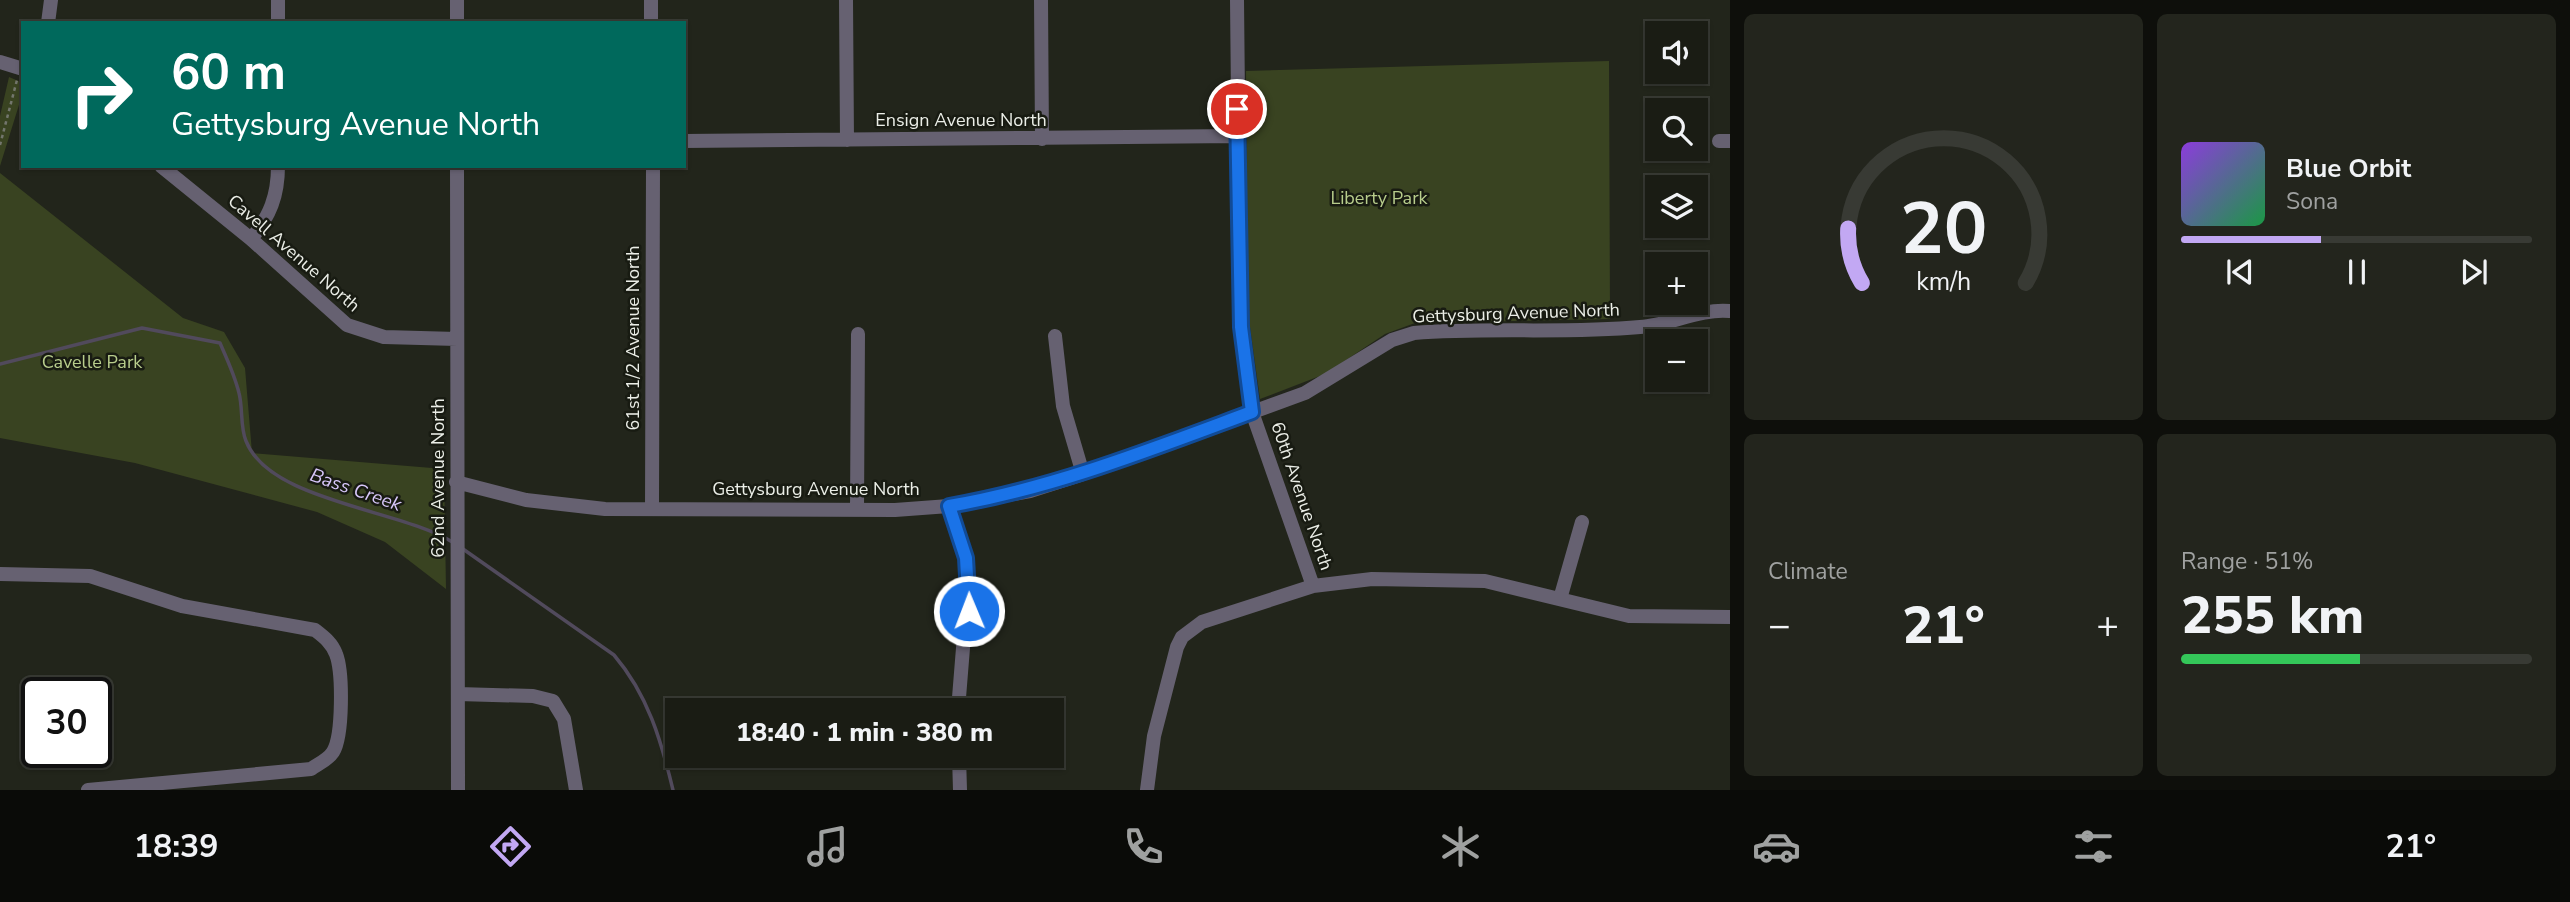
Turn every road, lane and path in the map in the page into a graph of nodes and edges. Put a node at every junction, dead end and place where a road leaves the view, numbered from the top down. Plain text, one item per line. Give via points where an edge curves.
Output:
1 (51, 0) edge
2 (278, 0) edge
3 (457, 0) edge
4 (651, 0) edge
5 (846, 0) edge
6 (1041, 0) edge
7 (1237, 0) edge
8 (48, 21) edge
9 (278, 21) edge
10 (457, 21) edge
11 (651, 21) edge
12 (0, 62) edge
13 (21, 69) edge
14 (21, 72) edge
15 (1237, 136) junction
16 (1042, 139) junction
17 (847, 140) junction
18 (686, 141) edge
19 (0, 145) edge
20 (163, 168) edge
21 (278, 168) edge
22 (457, 168) edge
23 (653, 168) edge
24 (251, 239) junction
25 (1730, 311) edge
26 (858, 334) dead end
27 (1055, 336) dead end
28 (457, 339) junction
29 (1252, 412) junction
30 (1083, 474) junction
31 (456, 482) junction
32 (949, 506) junction
33 (652, 509) junction
34 (857, 510) junction
35 (1582, 522) dead end
36 (0, 574) edge
37 (1313, 586) junction
38 (1560, 599) junction
39 (1730, 617) edge
40 (458, 694) junction
41 (959, 698) edge
42 (959, 768) edge
43 (88, 790) edge
44 (458, 790) edge
45 (576, 790) edge
46 (960, 790) edge
47 (1147, 790) edge

1 - 8 street
2 - 9 street
3 - 10 street
4 - 11 street
5 - 17 street
6 - 16 street
7 - 15 street, 60th Avenue North
12 - 13 street
14 - 19 path
15 - 16 street, Ensign Avenue North
15 - 29 street, 60th Avenue North via 1241,327
16 - 17 street, Ensign Avenue North
17 - 18 street, Ensign Avenue North
20 - 24 street, Cavell Avenue North
21 - 24 street via 276,198
22 - 28 street, 62nd Avenue North
23 - 33 street, 61st 1/2 Avenue North
24 - 28 street, Cavell Avenue North via 347,326 384,337
25 - 29 street, Gettysburg Avenue North via 1707,311 1659,325 1614,329 1413,333 1392,340 1305,393
26 - 34 street
27 - 30 street via 1063,406
28 - 31 street, 62nd Avenue North
29 - 30 street, Gettysburg Avenue North
29 - 37 street, 60th Avenue North
30 - 32 street, Gettysburg Avenue North via 1030,491
31 - 33 street, Gettysburg Avenue North via 564,507
31 - 40 street, 62nd Avenue North
32 - 34 street, Gettysburg Avenue North
32 - 41 street via 966,558 968,586
33 - 34 street, Gettysburg Avenue North
35 - 38 street
36 - 43 street via 90,576 182,606 315,630 336,653 340,669 338,738 333,752 311,768
37 - 38 street via 1372,579 1464,580
37 - 47 street via 1202,622 1182,637 1154,736
38 - 39 street via 1629,616
40 - 44 street, 62nd Avenue North
40 - 45 street via 533,696 553,701 564,719
42 - 46 street

